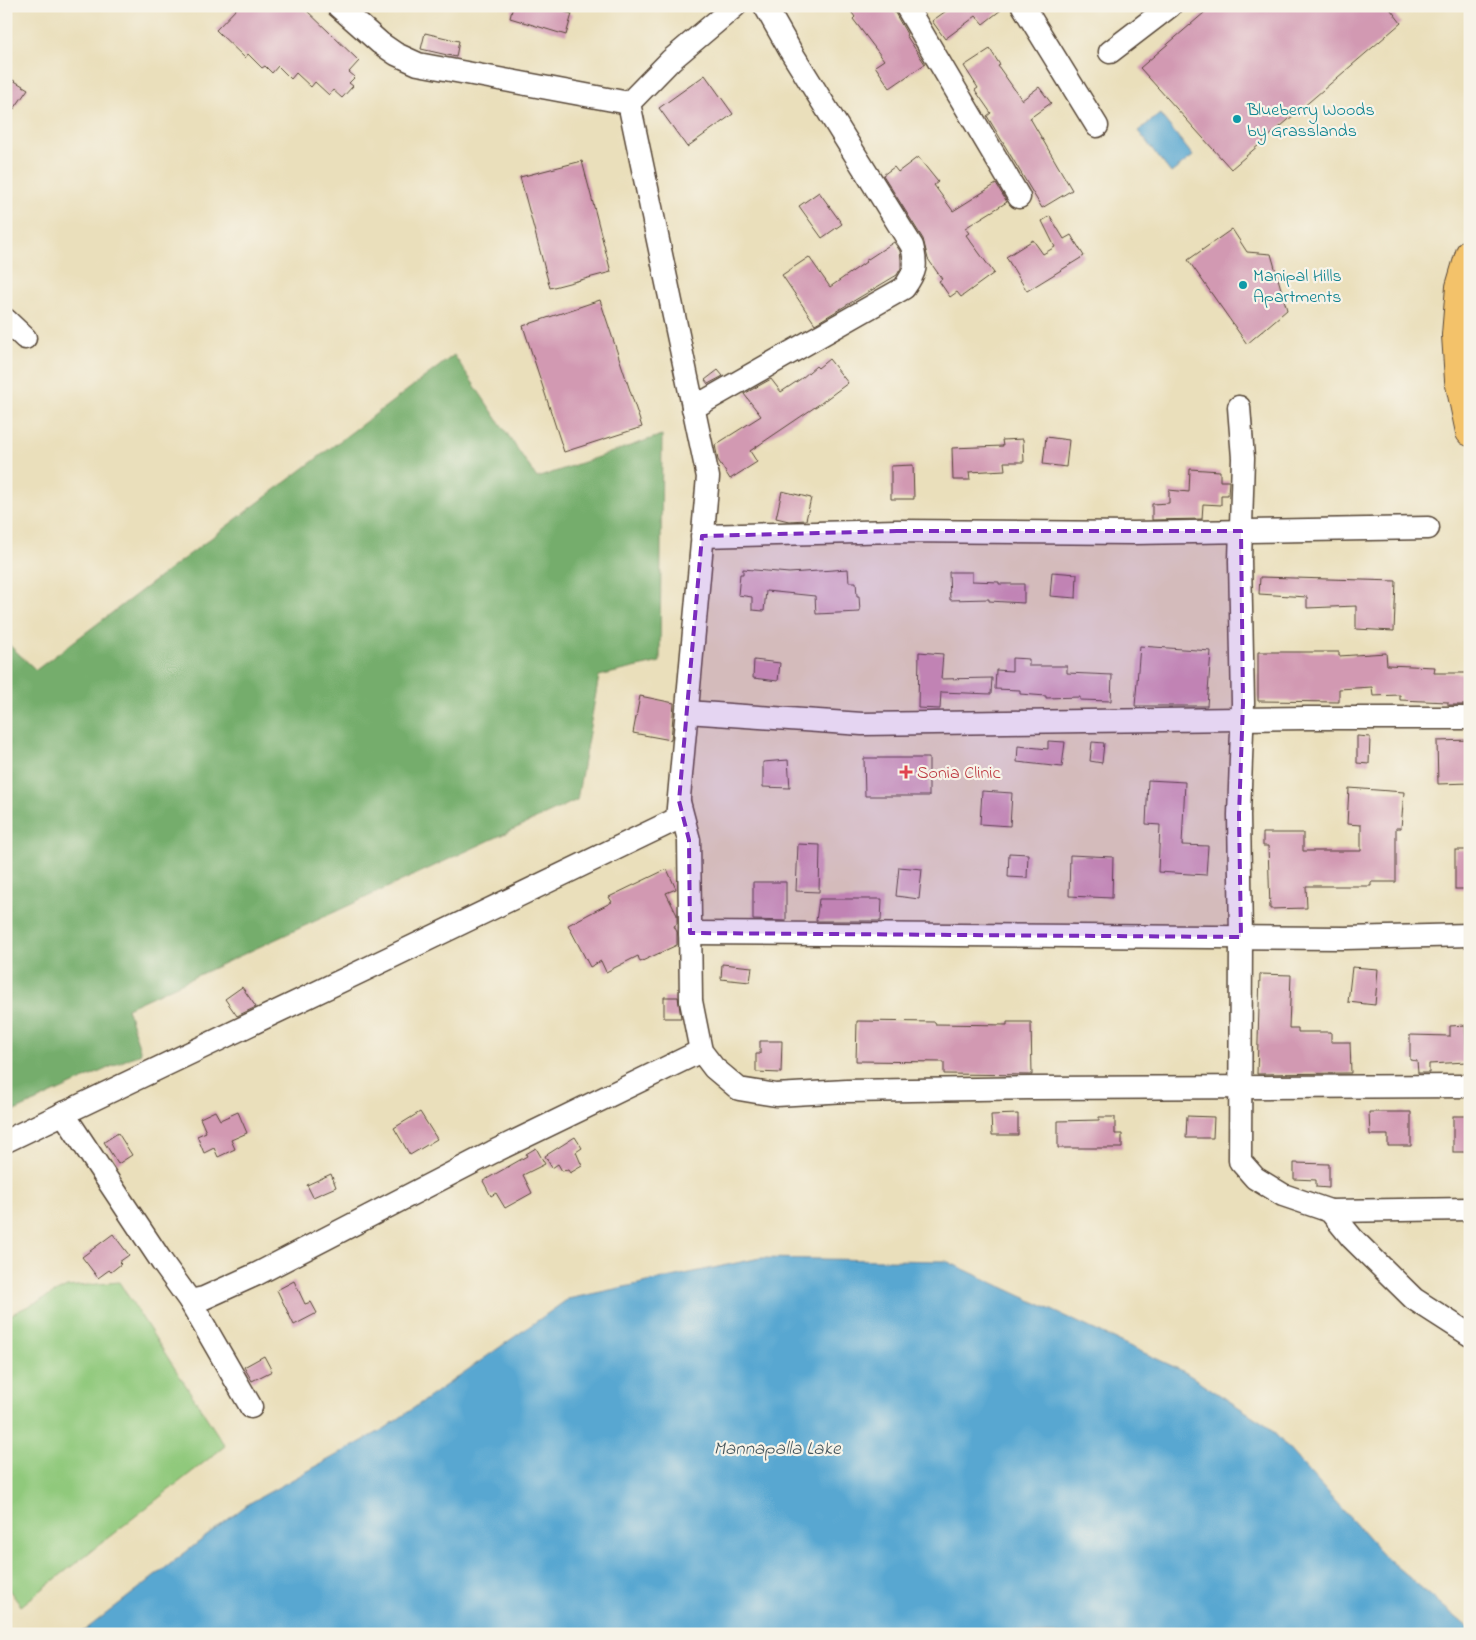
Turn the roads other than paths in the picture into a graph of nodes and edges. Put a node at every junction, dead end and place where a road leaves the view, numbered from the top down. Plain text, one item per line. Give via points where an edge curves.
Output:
1 (338, 6) edge
2 (734, 6) edge
3 (765, 6) edge
4 (906, 6) edge
5 (1023, 6) edge
6 (1170, 6) edge
7 (1110, 52) dead end
8 (629, 103) junction
9 (1097, 126) dead end
10 (1019, 197) dead end
11 (1470, 253) edge
12 (6, 320) edge
13 (25, 338) dead end
14 (1239, 407) dead end
15 (693, 408) junction
16 (1470, 432) edge
17 (1428, 528) dead end
18 (1240, 531) junction
19 (702, 536) junction
20 (687, 712) junction
21 (1470, 718) edge
22 (1242, 719) junction
23 (679, 802) junction
24 (690, 932) junction
25 (1470, 935) edge
26 (1241, 937) junction
27 (701, 1051) junction
28 (1470, 1086) edge
29 (1240, 1087) junction
30 (63, 1114) junction
31 (6, 1141) edge
32 (1470, 1209) edge
33 (1330, 1211) junction
34 (190, 1301) junction
35 (1470, 1335) edge
36 (251, 1407) dead end

1 - 8 street via 380,43 418,64
2 - 8 street via 671,60
3 - 15 street via 912,246 916,262 914,275 904,288
4 - 10 street
5 - 9 street
6 - 7 street
8 - 15 street
11 - 16 highway via 1460,287 1456,335
12 - 13 street
14 - 18 street via 1243,458
15 - 19 street via 708,478
17 - 18 street
18 - 19 street via 898,531
18 - 22 street
19 - 20 street
20 - 22 street via 862,724
20 - 23 street
21 - 22 street
22 - 26 street via 1238,815
23 - 24 street via 689,840
23 - 30 street via 677,818
24 - 26 street
24 - 27 street via 691,1001
25 - 26 street
26 - 29 street
27 - 29 street via 714,1068 739,1089 776,1095 847,1091
27 - 34 street via 493,1152 257,1274
28 - 29 street
29 - 33 street via 1240,1162 1255,1178 1283,1195
30 - 31 street
30 - 34 street
32 - 33 street
33 - 35 street via 1352,1238 1414,1299
34 - 36 street

